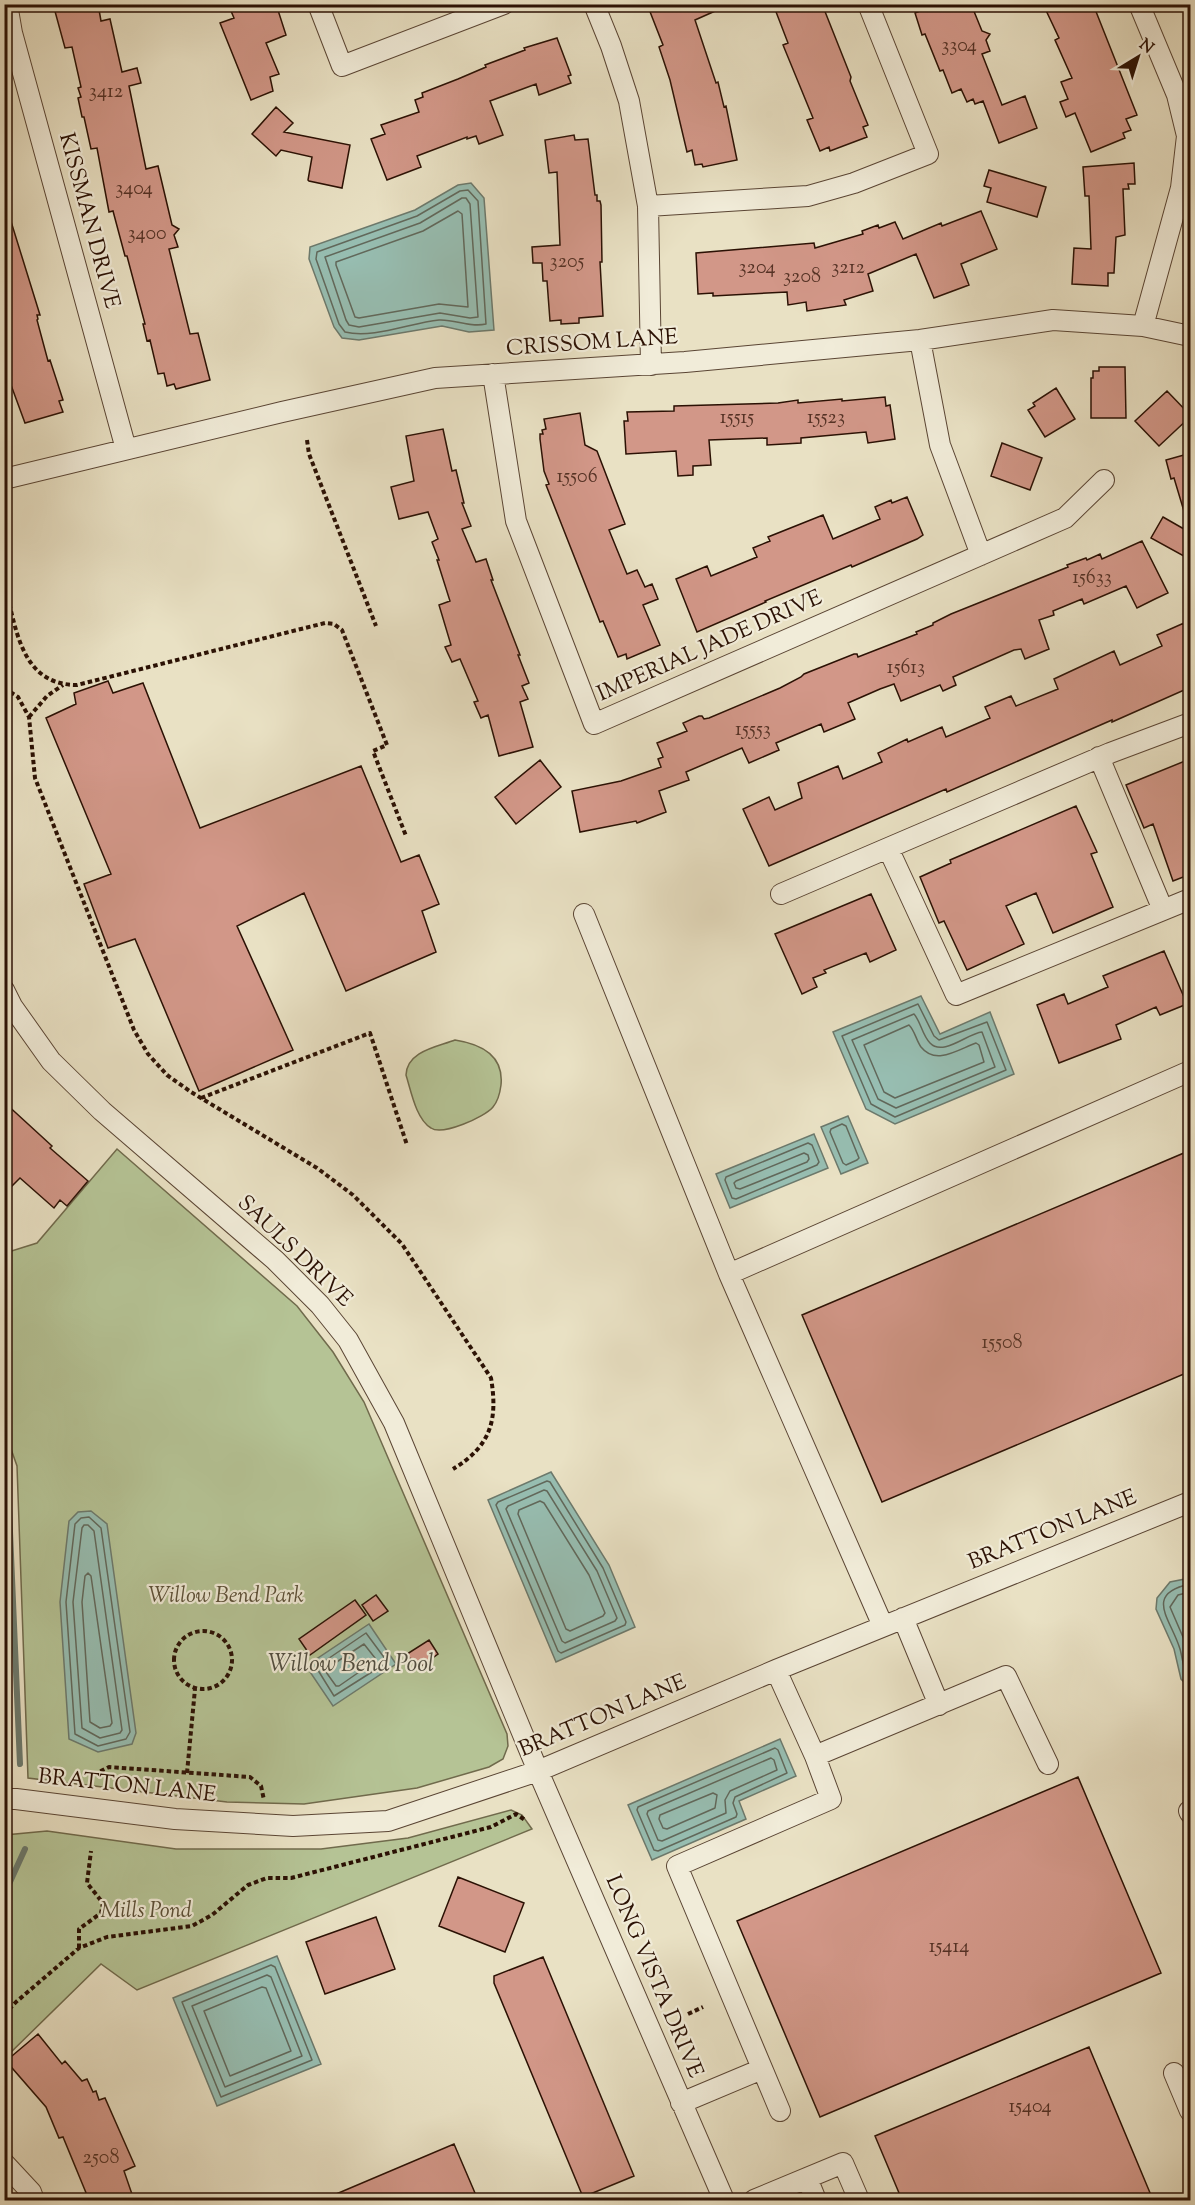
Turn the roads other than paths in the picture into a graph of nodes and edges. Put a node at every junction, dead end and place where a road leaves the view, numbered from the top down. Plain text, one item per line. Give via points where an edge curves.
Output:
1 (7, 4) edge
2 (318, 4) edge
3 (504, 4) edge
4 (594, 4) edge
5 (868, 4) edge
6 (1139, 4) edge
7 (648, 206) junction
8 (1143, 327) junction
9 (1191, 336) edge
10 (920, 340) junction
11 (651, 365) junction
12 (493, 374) junction
13 (126, 449) junction
14 (4, 480) edge
15 (1104, 480) dead end
16 (981, 555) junction
17 (1191, 723) edge
18 (1099, 757) junction
19 (888, 849) junction
20 (781, 894) dead end
21 (1191, 899) edge
22 (1163, 910) junction
23 (584, 914) dead end
24 (4, 990) edge
25 (1191, 1071) edge
26 (729, 1274) junction
27 (1191, 1502) edge
28 (903, 1618) junction
29 (883, 1626) junction
30 (776, 1670) junction
31 (939, 1705) junction
32 (815, 1756) junction
33 (1048, 1764) dead end
34 (538, 1772) junction
35 (4, 1799) edge
36 (762, 2069) junction
37 (1174, 2073) dead end
38 (681, 2103) junction
39 (780, 2111) dead end
40 (1191, 2111) edge
41 (4, 2163) edge
42 (807, 2178) junction
43 (34, 2200) edge
44 (724, 2200) edge
45 (754, 2200) edge
46 (816, 2200) edge
47 (859, 2200) edge

1 - 13 street, KISSMAN DRIVE
2 - 3 street via 342,66
4 - 7 street via 629,101
5 - 7 street via 928,154 808,196
6 - 8 street via 1177,95 1187,136 1181,188
7 - 11 street
8 - 9 street, CRISSOM LANE
8 - 10 street, CRISSOM LANE via 1053,320
10 - 11 street, CRISSOM LANE
10 - 16 street via 940,445
11 - 12 street, CRISSOM LANE
12 - 13 street, CRISSOM LANE via 435,378
12 - 16 street, IMPERIAL JADE DRIVE via 516,521 594,724
13 - 14 street, CRISSOM LANE
15 - 16 street, IMPERIAL JADE DRIVE via 1065,518
17 - 18 street
18 - 19 street
18 - 22 street
19 - 20 street
19 - 22 street via 956,994
21 - 22 street
23 - 26 street
24 - 34 street, SAULS DRIVE via 51,1061 102,1111 275,1260 348,1340 394,1423
25 - 26 street
26 - 29 street
27 - 28 street, BRATTON LANE
28 - 29 street, BRATTON LANE
28 - 31 street
29 - 30 street, BRATTON LANE
30 - 32 street
30 - 34 street, BRATTON LANE
31 - 32 street
31 - 33 street via 1006,1676
32 - 36 street via 831,1799 677,1866
34 - 35 street, BRATTON LANE via 388,1821 304,1826 175,1820
34 - 38 street, LONG VISTA DRIVE
36 - 38 street
36 - 39 street
37 - 40 street
38 - 44 street, LONG VISTA DRIVE
41 - 43 street
42 - 45 street
42 - 46 street
42 - 47 street via 843,2163

